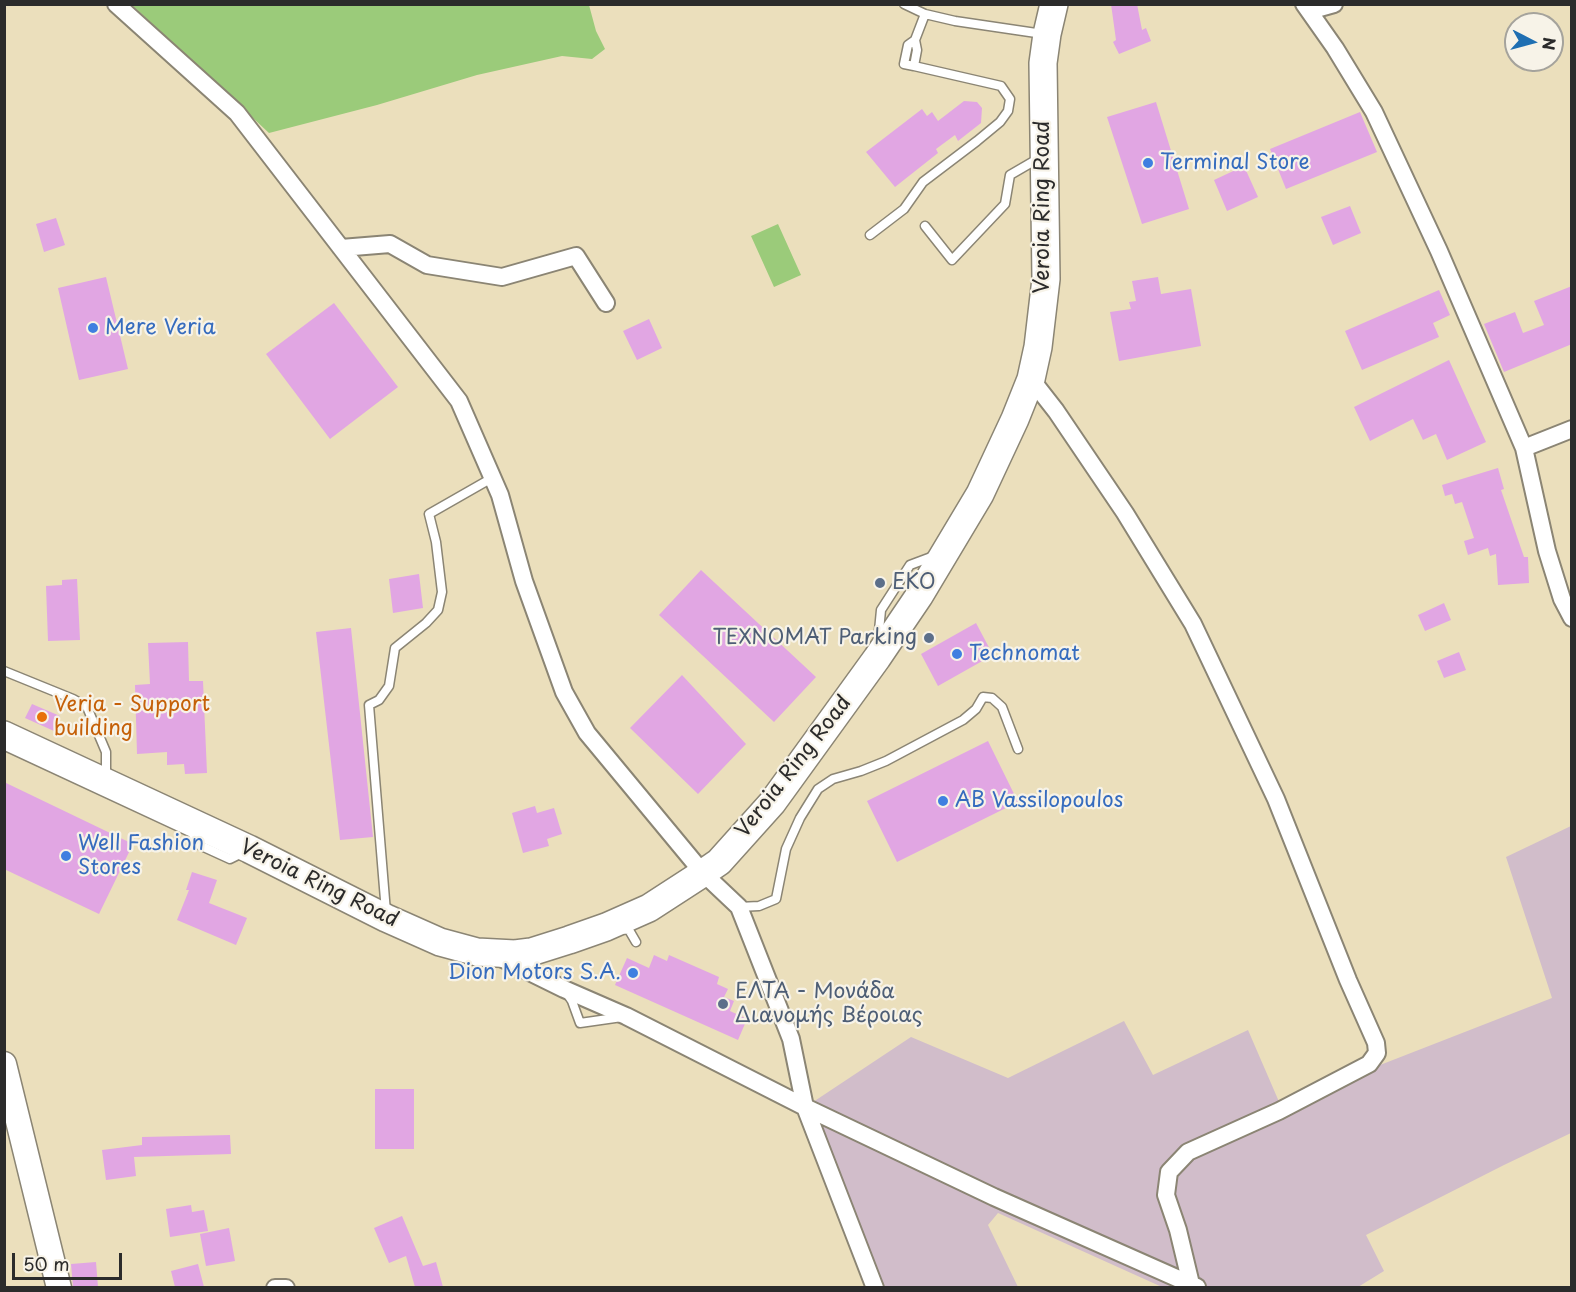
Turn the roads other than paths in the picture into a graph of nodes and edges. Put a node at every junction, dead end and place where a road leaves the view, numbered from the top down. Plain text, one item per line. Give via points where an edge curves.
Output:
1 (116, 4) edge
2 (904, 4) edge
3 (1054, 4) edge
4 (1334, 4) edge
5 (1307, 8) edge
6 (925, 14) junction
7 (1047, 34) junction
8 (1044, 155) junction
9 (925, 226) dead end
10 (870, 235) dead end
11 (341, 248) junction
12 (606, 303) dead end
13 (1030, 379) junction
14 (1572, 429) edge
15 (1524, 448) junction
16 (492, 478) junction
17 (1572, 618) edge
18 (4, 671) edge
19 (4, 735) edge
20 (1018, 749) dead end
21 (106, 783) junction
22 (703, 873) junction
23 (739, 907) junction
24 (386, 918) junction
25 (606, 927) junction
26 (636, 942) dead end
27 (493, 954) junction
28 (564, 990) junction
29 (626, 1016) junction
30 (4, 1064) edge
31 (805, 1107) junction
32 (1195, 1286) edge
33 (59, 1287) edge
34 (275, 1287) edge
35 (286, 1287) edge
36 (874, 1287) edge

1 - 11 street via 237,113
2 - 6 lane
3 - 7 main road, Verοia Ring Road
4 - 5 street
5 - 15 street via 1374,112 1440,251
6 - 7 lane
6 - 10 lane via 904,64 1001,86 1010,99 1008,111 993,128 923,182 904,209
7 - 8 main road, Verοia Ring Road via 1043,74
8 - 9 lane via 1010,175 1005,204 952,260
8 - 13 main road, Verοia Ring Road via 1046,279
11 - 12 street via 390,244 427,265 502,277 576,256
11 - 16 street via 459,401
13 - 22 main road, Verοia Ring Road via 980,494 919,596 772,803 719,862
13 - 32 street via 1125,513 1193,624 1276,799 1376,1043 1377,1053 1369,1064 1188,1152 1169,1172 1166,1195
14 - 15 street
15 - 17 street via 1547,551
16 - 22 street via 564,692 587,733
16 - 24 lane via 429,514 442,592 438,610 395,648 389,686 379,700 369,705
18 - 21 lane via 87,707 106,752
19 - 21 main road, Verοia Ring Road
20 - 23 lane via 1002,707 992,698 983,697 963,720 886,761 833,779 818,789 800,818 786,849 776,899 759,906
21 - 24 main road, Verοia Ring Road
22 - 23 street
22 - 25 main road, Verοia Ring Road via 649,908
23 - 31 street via 791,1039
24 - 27 main road, Verοia Ring Road via 440,942
25 - 26 lane via 629,930
25 - 27 main road, Verοia Ring Road via 531,951
27 - 28 street
28 - 29 street
28 - 29 lane via 579,1023
29 - 31 street
30 - 33 street
31 - 32 street
31 - 36 street
34 - 35 street

